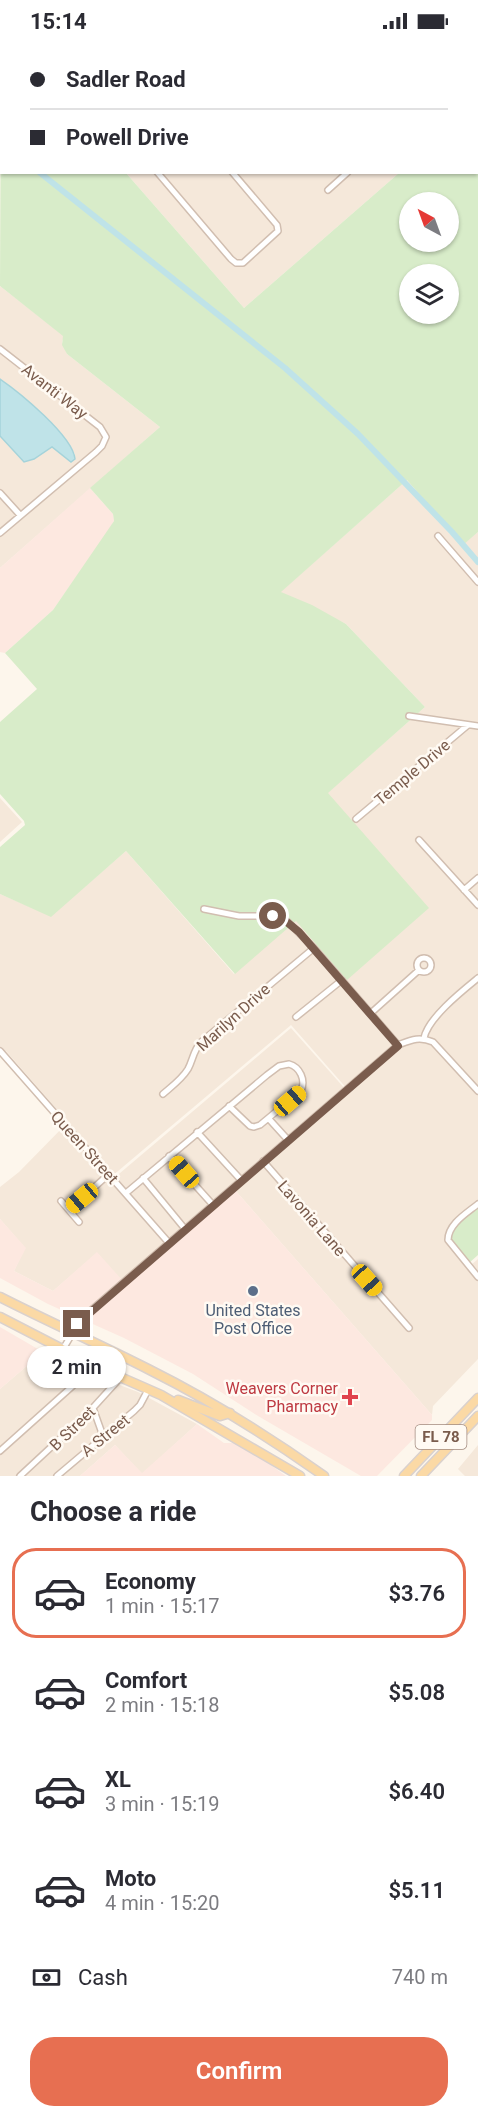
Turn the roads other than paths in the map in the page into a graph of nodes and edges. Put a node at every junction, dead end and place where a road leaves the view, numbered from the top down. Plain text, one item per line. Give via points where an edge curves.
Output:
1 (159, 174) edge
2 (234, 174) edge
3 (346, 174) edge
4 (328, 190) dead end
5 (0, 349) edge
6 (0, 494) edge
7 (20, 516) junction
8 (0, 533) edge
9 (438, 537) dead end
10 (478, 582) edge
11 (409, 716) dead end
12 (468, 724) junction
13 (478, 726) edge
14 (356, 819) dead end
15 (419, 840) dead end
16 (478, 878) edge
17 (464, 890) junction
18 (478, 905) edge
19 (204, 909) dead end
20 (314, 948) junction
21 (419, 970) dead end
22 (478, 978) edge
23 (342, 980) junction
24 (370, 1013) junction
25 (296, 1017) dead end
26 (424, 1038) junction
27 (398, 1046) junction
28 (0, 1051) edge
29 (478, 1091) edge
30 (163, 1094) dead end
31 (229, 1106) junction
32 (269, 1119) junction
33 (197, 1132) junction
34 (288, 1140) junction
35 (169, 1156) junction
36 (263, 1161) junction
37 (109, 1174) junction
38 (143, 1178) junction
39 (241, 1180) junction
40 (126, 1193) junction
41 (62, 1201) dead end
42 (478, 1204) edge
43 (213, 1205) junction
44 (69, 1209) junction
45 (79, 1222) dead end
46 (185, 1229) junction
47 (169, 1243) junction
48 (478, 1277) edge
49 (0, 1297) edge
50 (0, 1317) edge
51 (409, 1328) dead end
52 (71, 1333) junction
53 (63, 1349) junction
54 (95, 1366) junction
55 (120, 1378) junction
56 (148, 1390) junction
57 (161, 1395) junction
58 (478, 1398) edge
59 (93, 1408) junction
60 (230, 1413) junction
61 (478, 1416) edge
62 (103, 1436) junction
63 (0, 1451) edge
64 (258, 1451) junction
65 (424, 1474) edge
66 (20, 1476) edge
67 (57, 1476) edge
68 (290, 1476) edge
69 (300, 1476) edge
70 (324, 1476) edge
71 (404, 1476) edge

1 - 2 street via 231,259 243,263 278,231
3 - 4 street
5 - 7 street, Avanti Way via 100,427 106,437 96,452
6 - 7 street
7 - 8 street
9 - 10 street
11 - 12 street
12 - 13 street
12 - 14 street, Temple Drive
15 - 17 street
16 - 17 street
17 - 18 street
19 - 20 street via 282,918
20 - 23 street
20 - 30 street, Marilyn Drive via 201,1042 185,1072
21 - 24 street
22 - 26 street via 440,1013
23 - 24 street
23 - 25 street
24 - 27 street
26 - 27 street
26 - 29 street via 439,1047
27 - 34 street
28 - 37 street, Queen Street
31 - 32 street via 254,1127
31 - 32 street via 272,1070 293,1065 302,1078 303,1088
31 - 33 street
32 - 34 street
33 - 35 street
33 - 39 street
34 - 36 street
35 - 38 street
35 - 43 street
36 - 39 street
36 - 51 street, Lavonia Lane
37 - 40 street, Queen Street
37 - 44 street
38 - 40 street
38 - 46 street
39 - 43 street
40 - 47 street, Queen Street
41 - 44 street
42 - 48 street via 451,1228 448,1240
43 - 46 street
44 - 45 street
46 - 47 street
47 - 52 street via 81,1319
49 - 52 main road
50 - 53 main road
52 - 53 street
52 - 60 main road via 148,1368
53 - 54 main road
54 - 55 main road
54 - 63 street
55 - 56 main road
55 - 59 street, B Street
56 - 57 main road
56 - 62 street, A Street via 140,1405
57 - 60 main road via 220,1416
57 - 64 main road
58 - 71 main road, FL 78
59 - 62 street
59 - 66 street, B Street
60 - 70 main road
61 - 65 main road, FL 78
62 - 67 street, A Street
64 - 68 main road
64 - 69 main road

